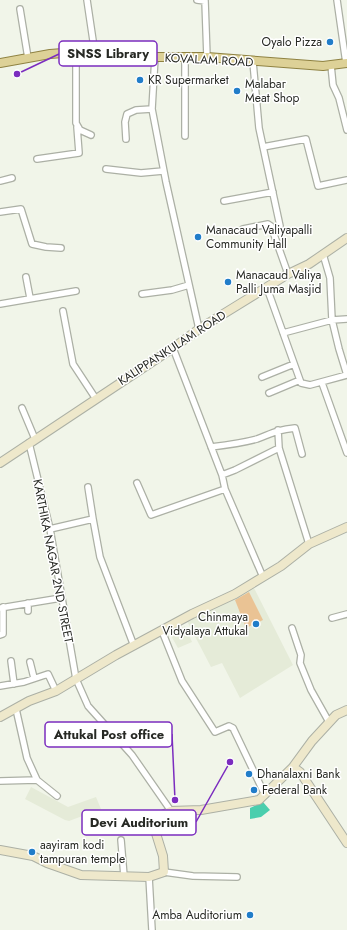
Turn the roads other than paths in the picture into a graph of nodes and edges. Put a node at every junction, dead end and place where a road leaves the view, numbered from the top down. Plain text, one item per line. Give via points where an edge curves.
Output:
1 (87, 0) edge
2 (197, 0) edge
3 (337, 0) edge
4 (20, 9) dead end
5 (76, 52) junction
6 (95, 54) junction
7 (155, 57) junction
8 (207, 57) junction
9 (28, 58) junction
10 (185, 58) junction
11 (254, 62) junction
12 (0, 63) edge
13 (346, 63) edge
14 (331, 65) junction
15 (152, 109) junction
16 (76, 126) junction
17 (347, 130) edge
18 (91, 135) dead end
19 (185, 136) dead end
20 (126, 139) dead end
21 (263, 147) junction
22 (37, 159) dead end
23 (106, 169) dead end
24 (163, 171) junction
25 (12, 178) dead end
26 (347, 180) edge
27 (0, 181) edge
28 (273, 192) junction
29 (224, 201) dead end
30 (0, 212) edge
31 (243, 229) dead end
32 (273, 231) junction
33 (347, 238) edge
34 (61, 248) dead end
35 (323, 254) junction
36 (288, 274) junction
37 (26, 277) dead end
38 (189, 285) junction
39 (267, 288) junction
40 (76, 291) dead end
41 (142, 294) dead end
42 (30, 298) junction
43 (0, 304) edge
44 (63, 311) dead end
45 (347, 319) edge
46 (332, 320) junction
47 (199, 328) junction
48 (282, 333) junction
49 (173, 348) junction
50 (294, 364) junction
51 (347, 375) edge
52 (262, 377) dead end
53 (300, 380) junction
54 (322, 383) junction
55 (269, 393) dead end
56 (96, 399) junction
57 (22, 408) dead end
58 (278, 430) junction
59 (32, 441) junction
60 (211, 447) junction
61 (279, 448) junction
62 (347, 453) edge
63 (302, 454) dead end
64 (0, 463) edge
65 (222, 475) junction
66 (137, 483) dead end
67 (88, 487) dead end
68 (225, 489) junction
69 (93, 518) junction
70 (347, 527) edge
71 (50, 529) junction
72 (309, 544) junction
73 (263, 577) junction
74 (61, 598) junction
75 (28, 603) junction
76 (1, 608) edge
77 (28, 612) dead end
78 (347, 614) edge
79 (332, 618) dead end
80 (292, 628) dead end
81 (162, 631) junction
82 (0, 635) edge
83 (134, 646) junction
84 (11, 661) dead end
85 (30, 662) dead end
86 (34, 678) junction
87 (76, 679) junction
88 (14, 684) junction
89 (0, 686) edge
90 (56, 691) junction
91 (16, 709) junction
92 (347, 710) edge
93 (0, 717) edge
94 (329, 722) junction
95 (293, 767) junction
96 (37, 780) junction
97 (0, 781) edge
98 (265, 795) junction
99 (57, 796) dead end
100 (171, 811) junction
101 (121, 840) dead end
102 (347, 843) edge
103 (0, 850) edge
104 (164, 872) junction
105 (124, 876) junction
106 (149, 877) junction
107 (237, 877) dead end
108 (152, 930) edge

1 - 6 street
2 - 8 street via 205,1
3 - 13 street
4 - 9 street
5 - 6 main road, KOVALAM ROAD
5 - 9 main road, KOVALAM ROAD
5 - 16 street
6 - 7 main road, KOVALAM ROAD
7 - 10 main road, KOVALAM ROAD
7 - 15 street
8 - 10 main road, KOVALAM ROAD
8 - 11 main road, KOVALAM ROAD
9 - 12 main road, KOVALAM ROAD
10 - 19 street
11 - 14 main road, KOVALAM ROAD
11 - 21 street
13 - 14 main road, KOVALAM ROAD
14 - 17 street via 333,84
15 - 20 street via 136,110 127,114
15 - 24 street
16 - 18 street
16 - 22 street via 79,153
21 - 26 street via 306,139 318,186
21 - 28 street
23 - 24 street via 141,173
24 - 38 street
25 - 27 street
28 - 29 street
28 - 32 street via 280,226
30 - 34 street via 21,208 32,244
31 - 32 street via 268,224
32 - 36 street
33 - 35 street, KALIPPANKULAM ROAD
35 - 36 street, KALIPPANKULAM ROAD
35 - 46 street via 330,278
36 - 39 street, KALIPPANKULAM ROAD
37 - 42 street
38 - 41 street
38 - 47 street
39 - 47 street, KALIPPANKULAM ROAD
39 - 48 street
40 - 42 street
42 - 43 street
44 - 56 street via 73,364
45 - 46 street
46 - 48 street
46 - 51 street
47 - 49 street, KALIPPANKULAM ROAD
48 - 50 street
49 - 56 street, KALIPPANKULAM ROAD
49 - 60 street
50 - 52 street
50 - 53 street
51 - 54 street
53 - 54 street via 305,385
53 - 55 street
54 - 62 street
56 - 59 street, KALIPPANKULAM ROAD
57 - 59 street, KARTHIKA NAGAR 2ND STREET
58 - 60 street via 245,442
58 - 61 street
58 - 63 street via 295,428
59 - 64 street, KALIPPANKULAM ROAD
59 - 71 street, KARTHIKA NAGAR 2ND STREET
60 - 65 street
61 - 65 street
61 - 72 street
65 - 68 street
66 - 68 street via 151,515
67 - 69 street
68 - 73 street
69 - 71 street
69 - 83 street via 100,557
70 - 72 street
71 - 74 street, KARTHIKA NAGAR 2ND STREET
72 - 73 street
73 - 81 street
74 - 75 street
74 - 87 street, KARTHIKA NAGAR 2ND STREET
75 - 76 street
75 - 77 street
76 - 82 street via 4,634
78 - 79 street
80 - 94 street via 301,655 300,663 311,690
81 - 83 street
81 - 98 street via 182,680 201,712 215,732 229,726 233,728
83 - 87 street
84 - 88 street
85 - 86 street
86 - 88 street
86 - 90 street via 48,674
87 - 90 street
87 - 100 street, KARTHIKA NAGAR 2ND STREET via 88,706 132,755
88 - 89 street
90 - 91 street
91 - 93 street
91 - 96 street via 27,758
92 - 94 street
94 - 95 street
95 - 98 street
95 - 102 street via 300,772
96 - 97 street
96 - 99 street
98 - 100 street via 259,800 201,810
100 - 104 street via 162,815 154,827 163,856
101 - 105 street
103 - 105 street via 33,856 81,875
104 - 106 street
104 - 107 street via 193,876
105 - 106 street
106 - 108 street

